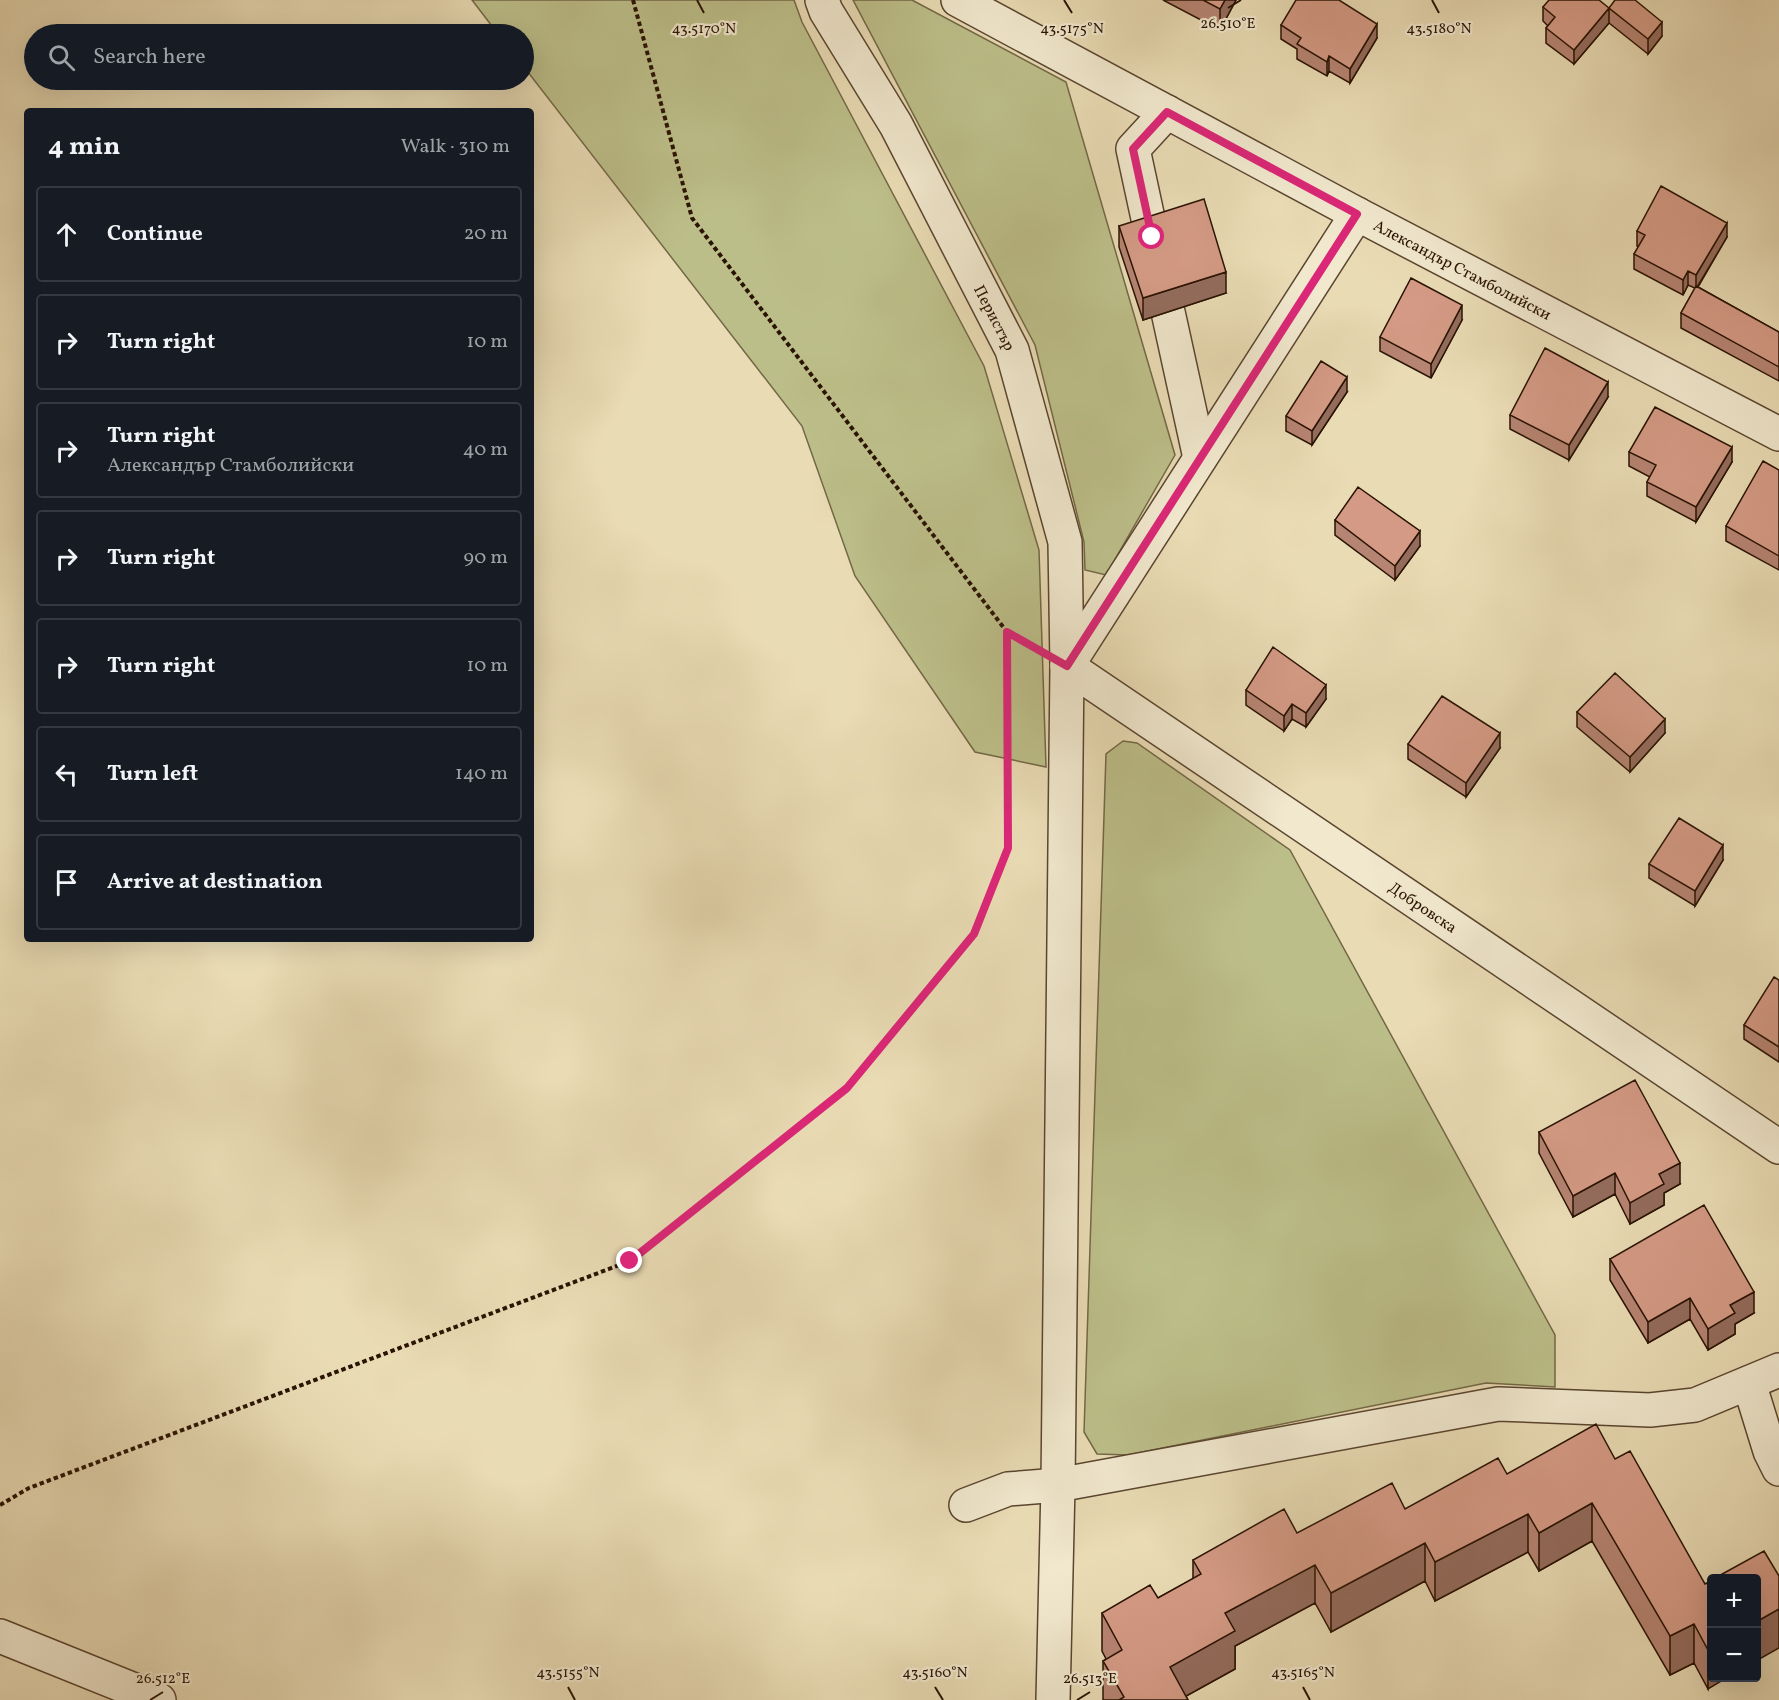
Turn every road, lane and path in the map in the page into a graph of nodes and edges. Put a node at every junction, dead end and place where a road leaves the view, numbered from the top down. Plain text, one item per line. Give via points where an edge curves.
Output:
1 (633, 0) edge
2 (822, 0) edge
3 (958, 0) edge
4 (1167, 112) junction
5 (1357, 214) junction
6 (1152, 237) edge
7 (1168, 312) edge
8 (1779, 434) edge
9 (1200, 458) junction
10 (1007, 632) junction
11 (1067, 666) junction
12 (1779, 1147) edge
13 (1779, 1370) edge
14 (1749, 1383) junction
15 (1779, 1469) edge
16 (1058, 1485) junction
17 (0, 1505) edge
18 (966, 1505) dead end
19 (0, 1636) edge
20 (159, 1700) edge
21 (1053, 1700) edge

1 - 10 path via 692,218
2 - 11 street, Перистър via 896,125 1012,350 1065,542
3 - 4 street, Александър Стамболийски
4 - 5 street, Александър Стамболийски
4 - 6 street via 1133,149
5 - 8 street, Александър Стамболийски
5 - 9 street
7 - 9 street
9 - 11 street
10 - 11 path
10 - 17 path via 1008,848 974,934 847,1088 630,1261 29,1488
11 - 12 street, Добровска
11 - 16 street, Перистър
13 - 14 street
14 - 15 street
14 - 16 street via 1695,1406 1650,1410 1498,1404
16 - 18 street via 1008,1489
16 - 21 street, Перистър
19 - 20 street

